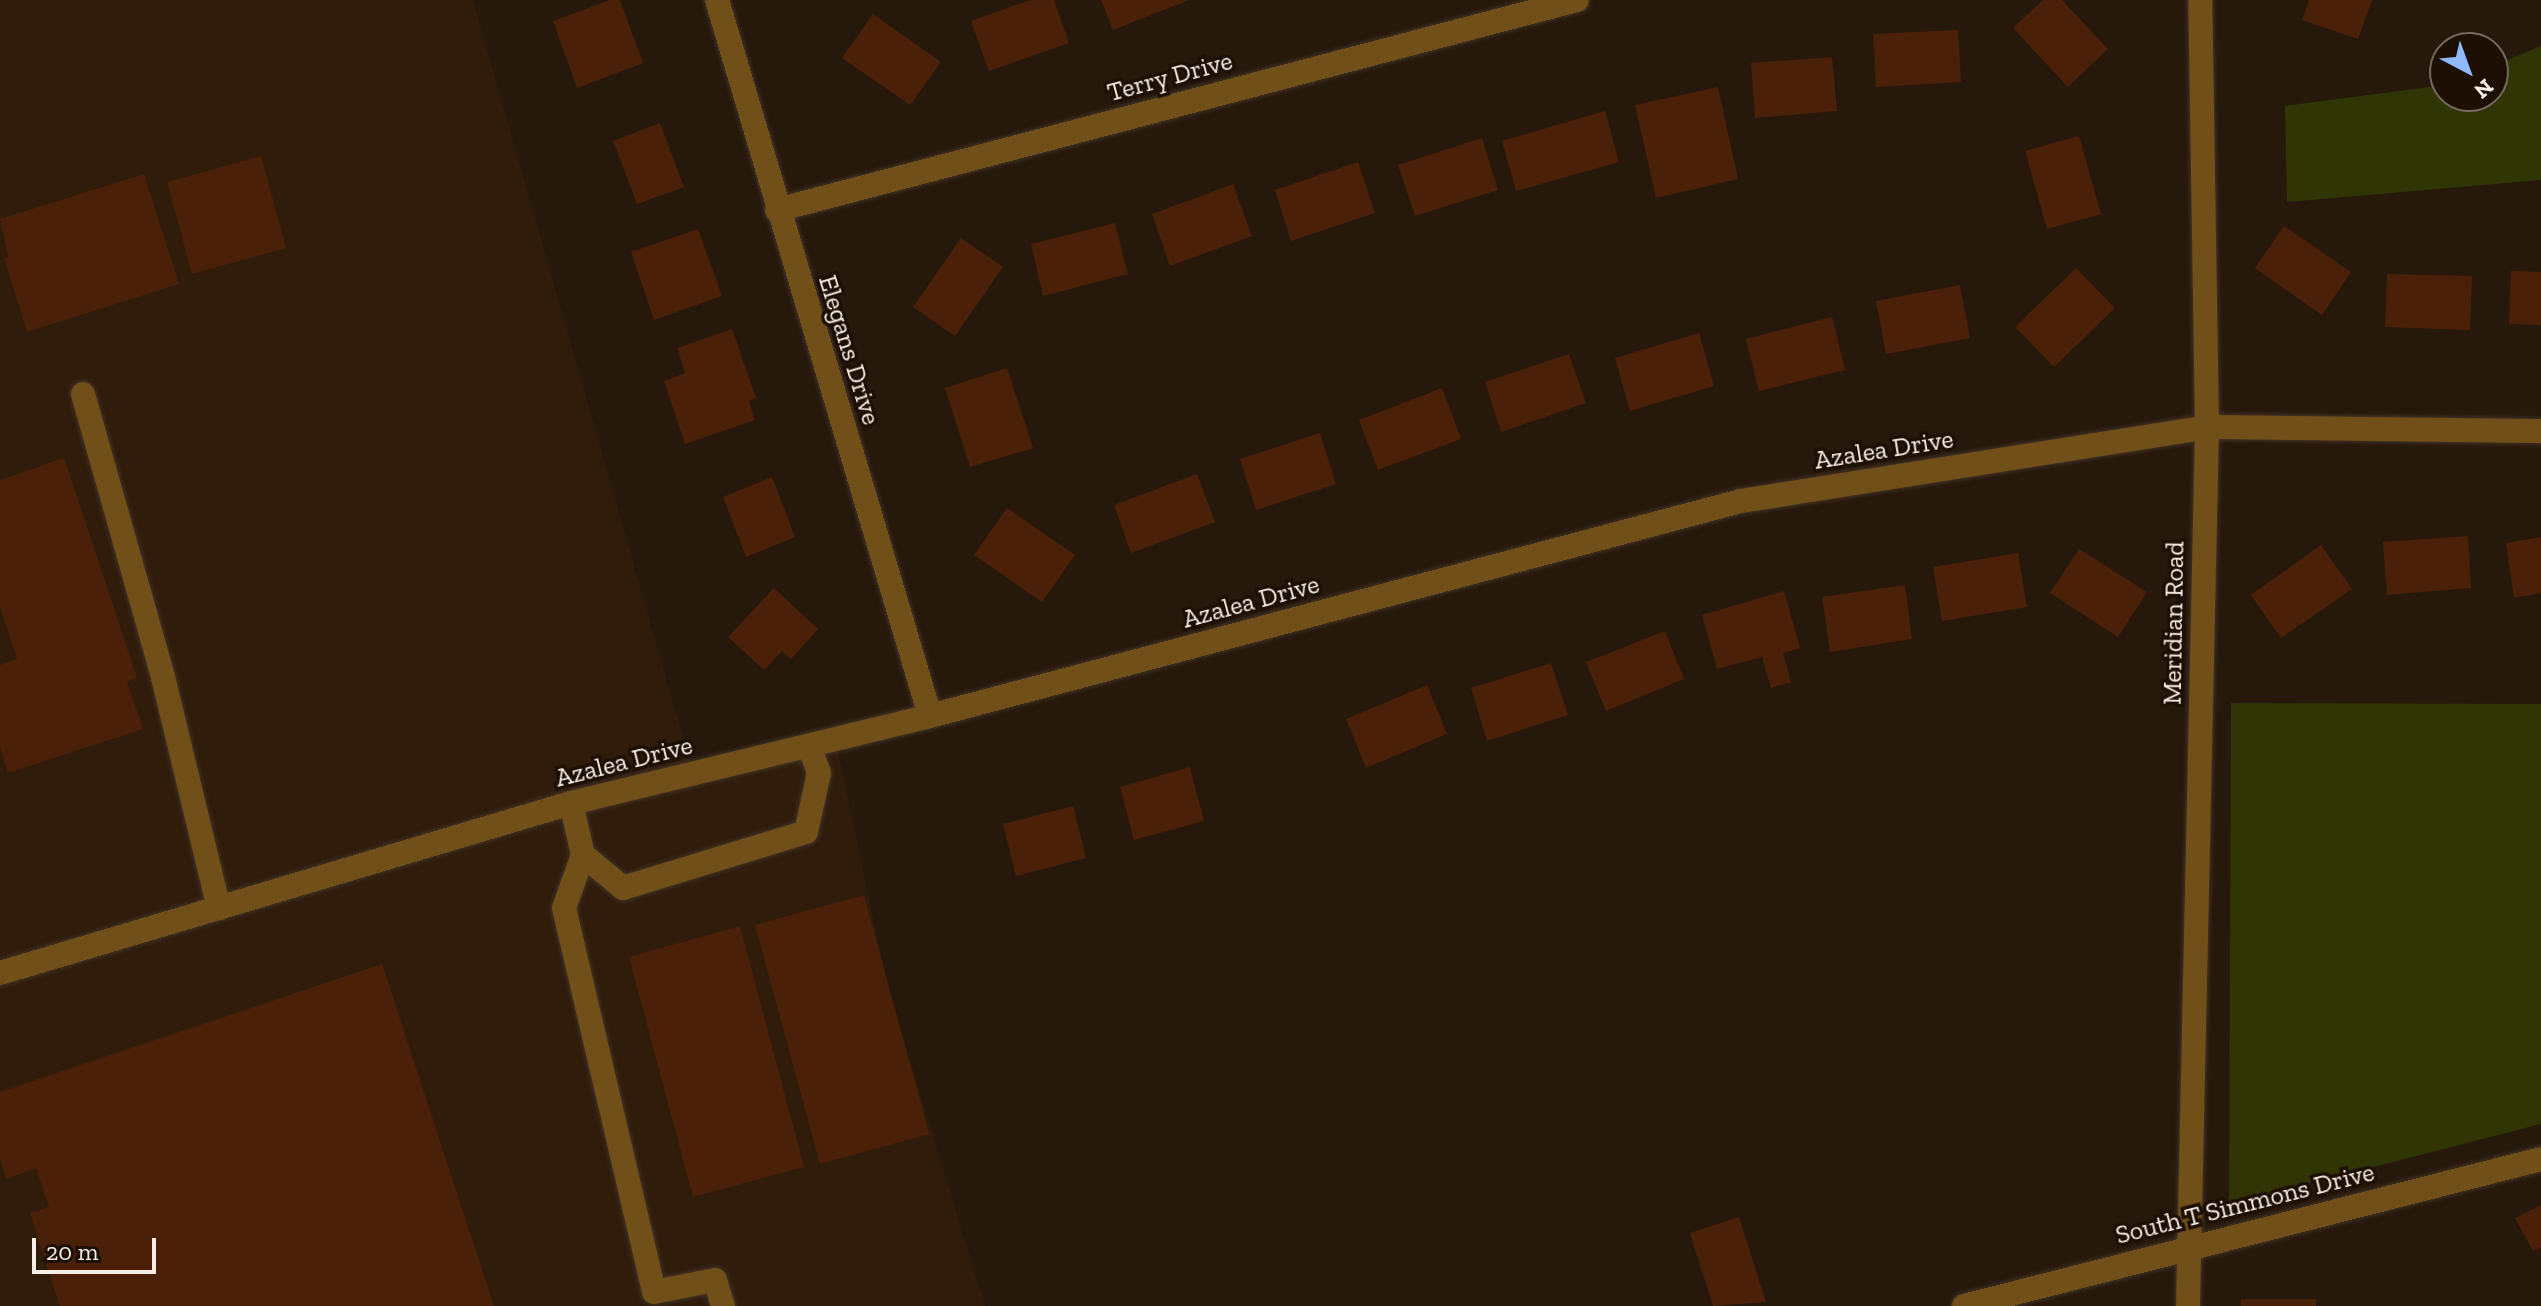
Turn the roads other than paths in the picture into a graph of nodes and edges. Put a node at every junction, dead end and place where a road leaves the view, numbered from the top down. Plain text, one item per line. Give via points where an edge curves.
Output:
1 (717, 0) edge
2 (1577, 0) edge
3 (2200, 0) edge
4 (777, 210) junction
5 (83, 394) dead end
6 (2207, 427) junction
7 (2541, 431) edge
8 (930, 716) junction
9 (809, 746) junction
10 (571, 803) junction
11 (583, 855) junction
12 (219, 908) junction
13 (0, 973) edge
14 (2541, 1159) edge
15 (2189, 1247) junction
16 (723, 1306) edge
17 (1964, 1306) edge
18 (2188, 1306) edge

1 - 4 street, Elegans Drive
2 - 4 street, Terry Drive
3 - 6 street, Meridian Road
4 - 8 street, Elegans Drive
5 - 12 street via 163,677
6 - 7 street, Azalea Drive
6 - 8 street, Azalea Drive via 1741,501
6 - 15 street, Meridian Road
8 - 9 street, Azalea Drive
9 - 10 street, Azalea Drive
9 - 11 street via 819,773 806,832 623,888
10 - 11 street
10 - 12 street, Azalea Drive
11 - 16 street via 564,908 654,1292 715,1280
12 - 13 street, Azalea Drive
14 - 15 street, South T Simmons Drive
15 - 17 street, South T Simmons Drive
15 - 18 street, Meridian Road

